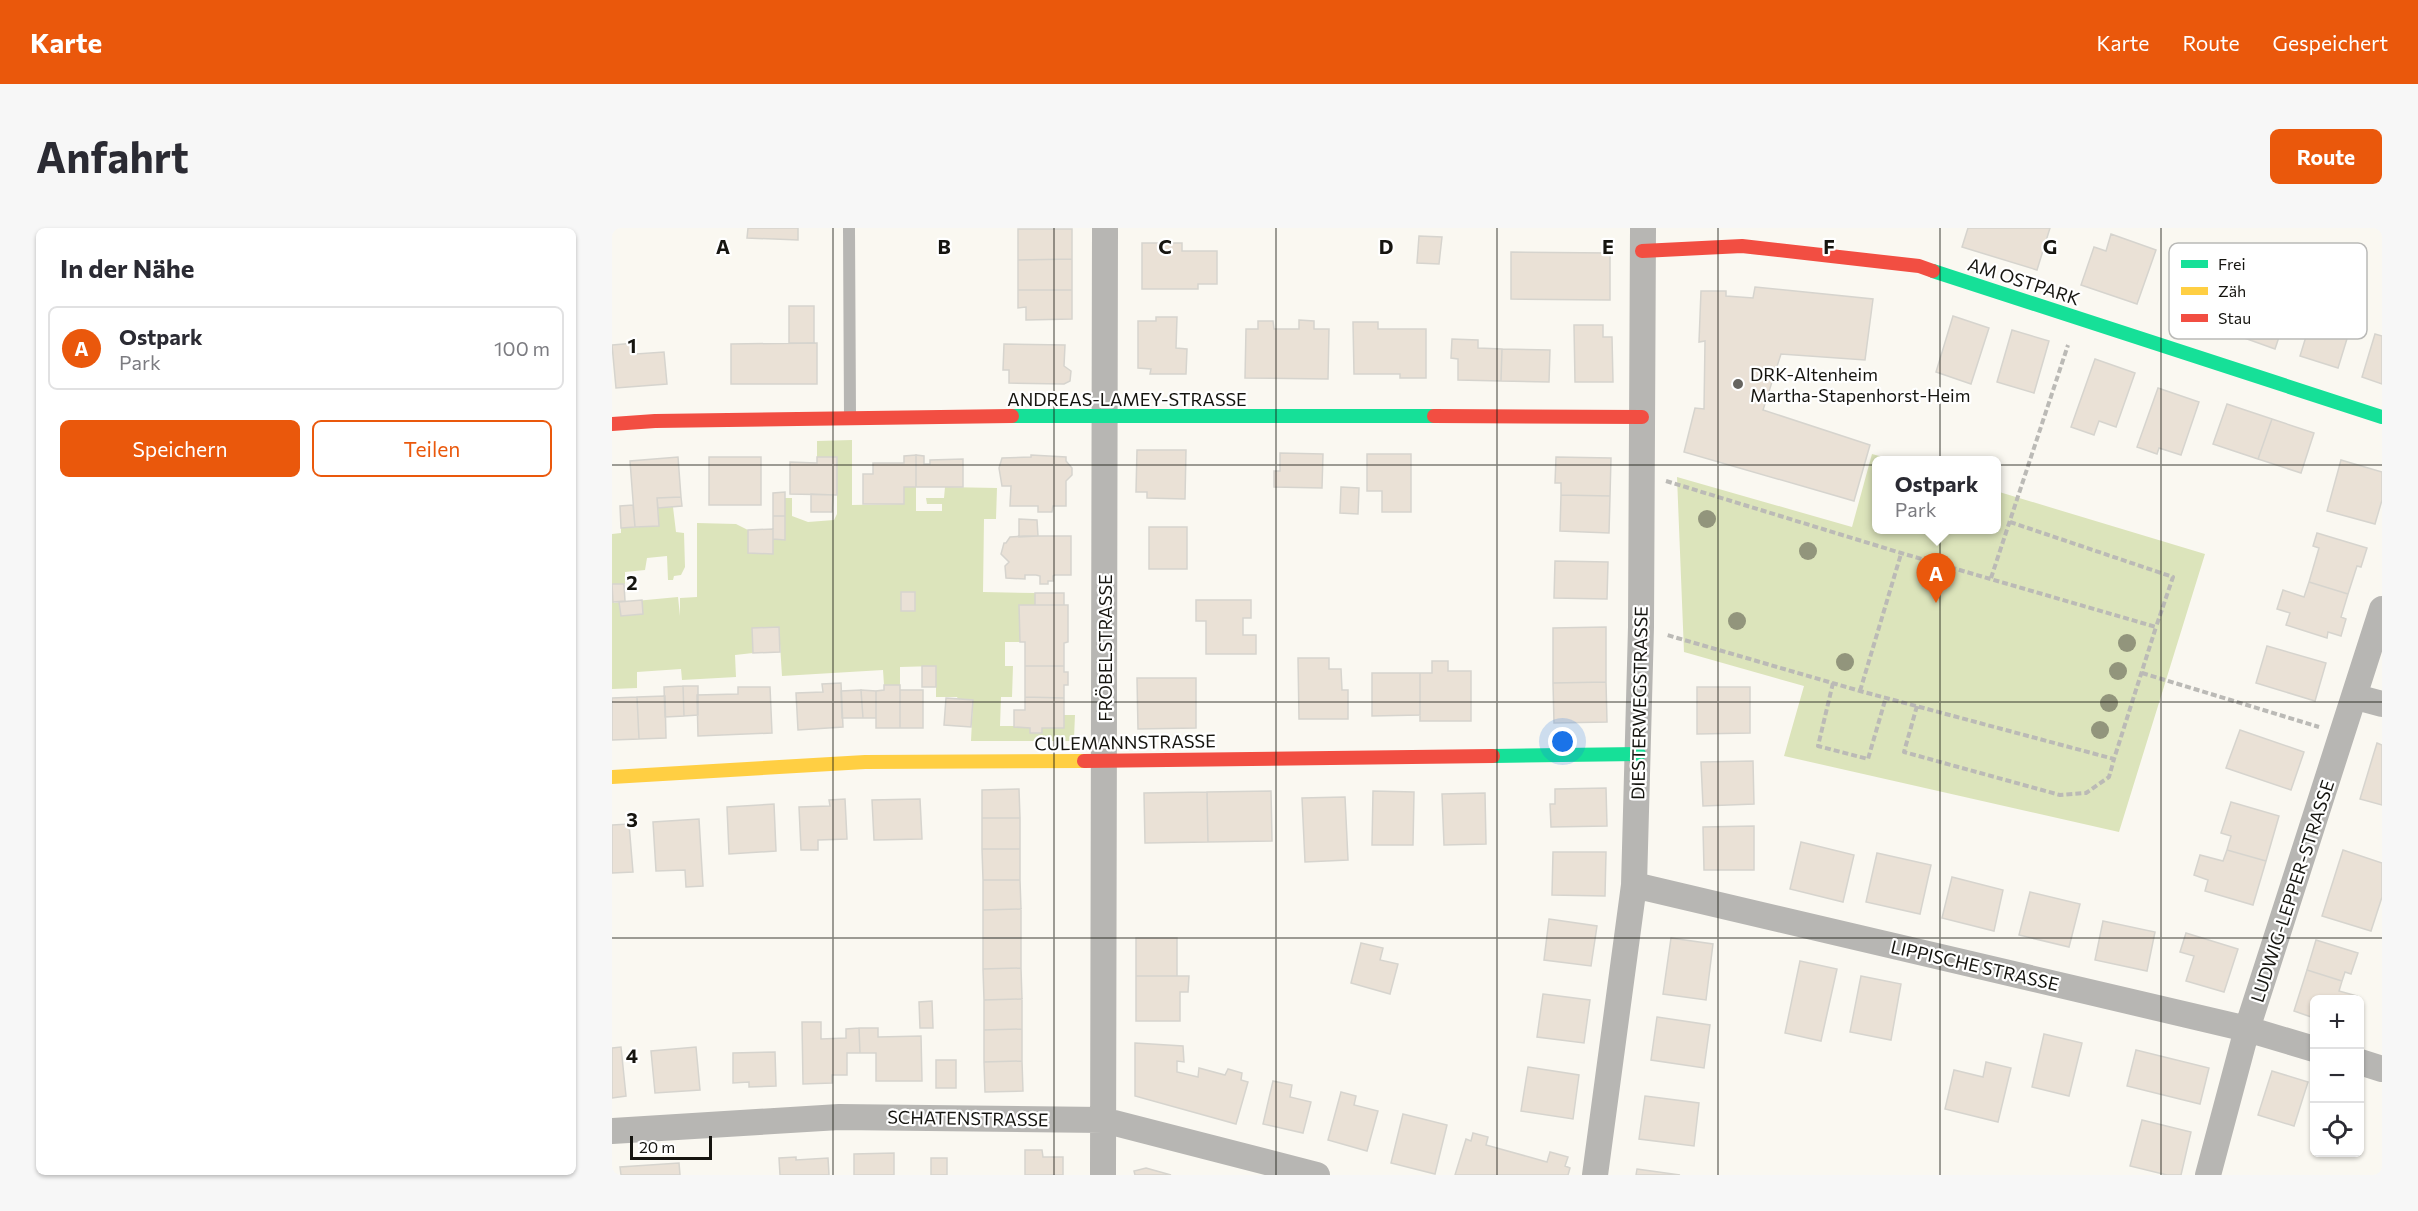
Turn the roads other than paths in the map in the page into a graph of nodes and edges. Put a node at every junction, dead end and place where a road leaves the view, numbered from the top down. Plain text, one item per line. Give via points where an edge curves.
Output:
1 (849, 228) edge
2 (1105, 228) edge
3 (1643, 240) edge
4 (1104, 415) junction
5 (1642, 417) junction
6 (2382, 417) edge
7 (850, 420) junction
8 (612, 424) edge
9 (2382, 609) edge
10 (2356, 697) junction
11 (2382, 704) edge
12 (1639, 754) junction
13 (1105, 761) junction
14 (612, 777) edge
15 (1634, 885) junction
16 (2247, 1029) junction
17 (2310, 1048) edge
18 (2364, 1063) edge
19 (2382, 1069) edge
20 (1103, 1120) junction
21 (612, 1131) edge
22 (1103, 1175) edge
23 (1317, 1175) edge
24 (1595, 1175) edge
25 (2208, 1175) edge

1 - 7 lane
2 - 4 street, FRÖBELSTRASSE
3 - 5 street, DIESTERWEGSTRASSE
3 - 6 street, AM OSTPARK via 1742,246 1919,266
4 - 5 street, ANDREAS-LAMEY-STRASSE
4 - 7 street, ANDREAS-LAMEY-STRASSE
4 - 13 street, FRÖBELSTRASSE
5 - 12 street, DIESTERWEGSTRASSE
7 - 8 street, ANDREAS-LAMEY-STRASSE
9 - 10 street, LUDWIG-LEPPER-STRASSE
10 - 11 street
10 - 16 street, LUDWIG-LEPPER-STRASSE
12 - 13 street, CULEMANNSTRASSE
12 - 15 street, DIESTERWEGSTRASSE
13 - 14 street, CULEMANNSTRASSE via 865,762
13 - 20 street, FRÖBELSTRASSE
15 - 16 street, LIPPISCHE STRASSE
15 - 24 street, DIESTERWEGSTRASSE
16 - 17 street, LIPPISCHE STRASSE
16 - 25 street, LUDWIG-LEPPER-STRASSE
18 - 19 street
20 - 21 street, SCHATENSTRASSE via 839,1117
20 - 22 street, FRÖBELSTRASSE
20 - 23 street, SCHATENSTRASSE

